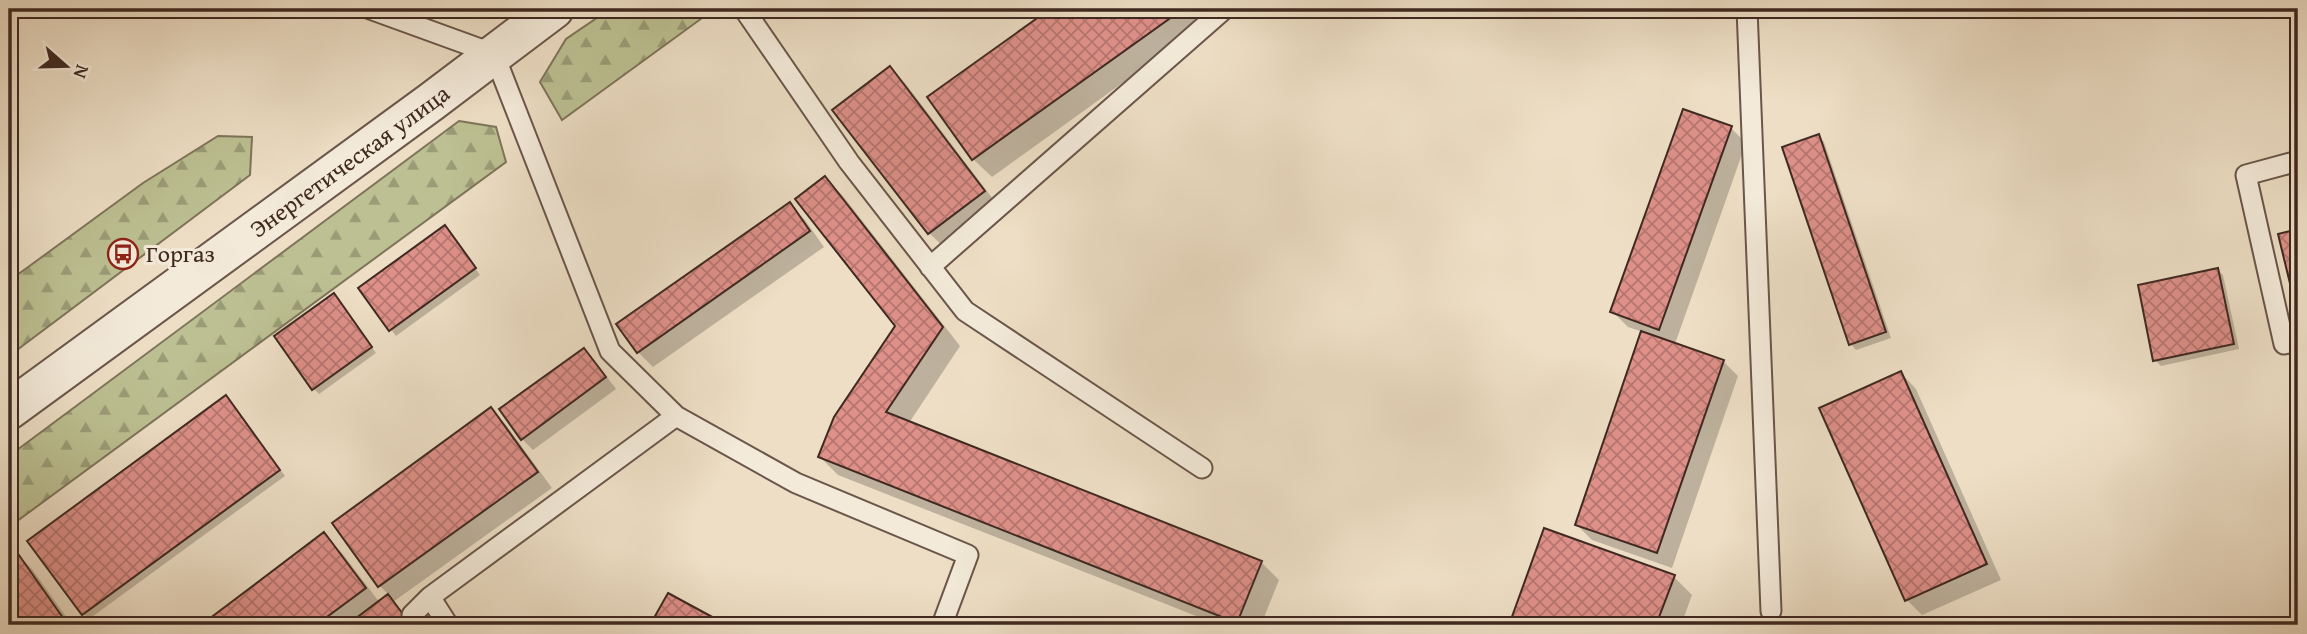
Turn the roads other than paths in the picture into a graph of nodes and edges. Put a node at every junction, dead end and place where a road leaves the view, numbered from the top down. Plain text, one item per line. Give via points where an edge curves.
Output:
1 (370, 9) edge
2 (554, 9) edge
3 (744, 9) edge
4 (1747, 9) edge
5 (1222, 11) dead end
6 (494, 54) junction
7 (2298, 161) edge
8 (930, 267) junction
9 (2298, 341) edge
10 (9, 410) edge
11 (676, 416) junction
12 (1202, 468) dead end
13 (430, 597) junction
14 (1771, 611) dead end
15 (412, 615) dead end
16 (448, 625) edge
17 (942, 625) edge

1 - 6 lane
2 - 6 street, Энергетическая улица
3 - 8 lane via 849,162
4 - 14 lane
5 - 8 lane
6 - 10 street, Энергетическая улица
6 - 11 lane via 610,351
7 - 9 lane via 2246,175 2284,344
8 - 12 lane via 965,311
11 - 13 lane
11 - 17 lane via 796,484 968,555
13 - 15 lane
13 - 16 lane

